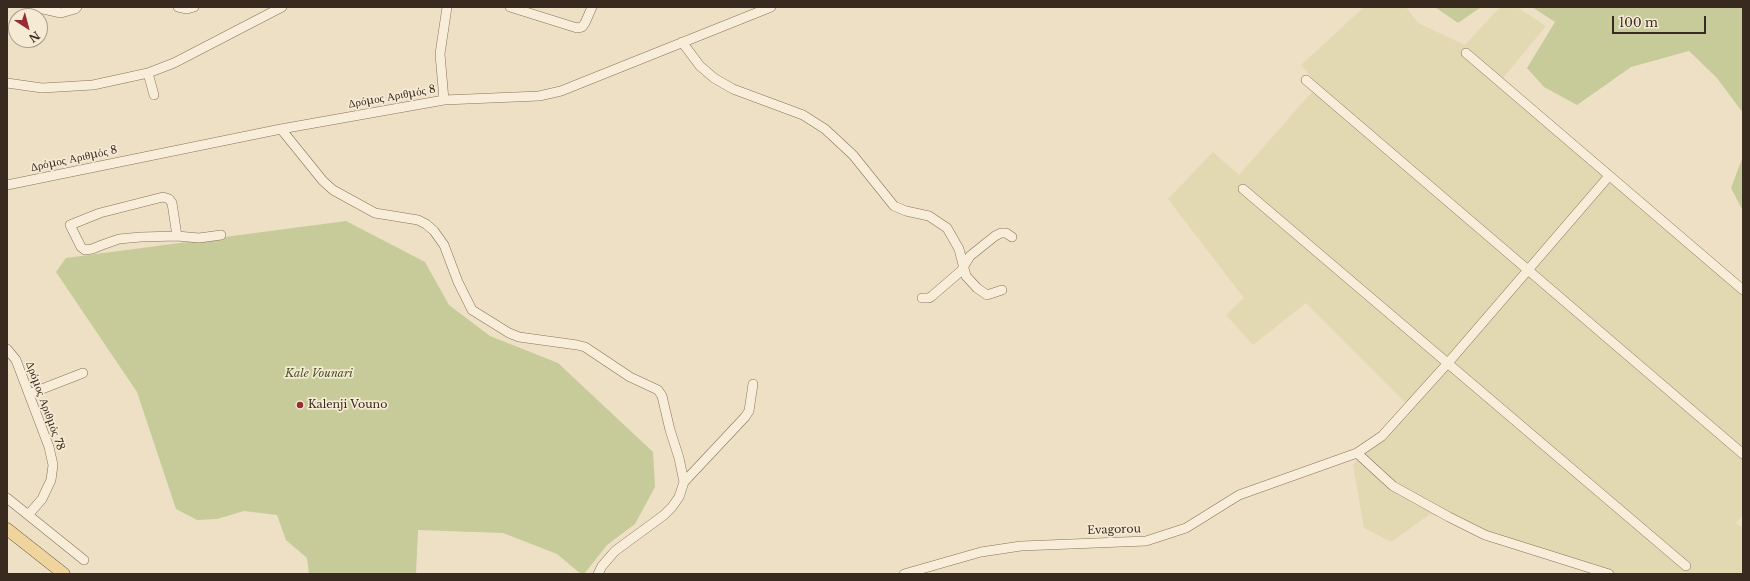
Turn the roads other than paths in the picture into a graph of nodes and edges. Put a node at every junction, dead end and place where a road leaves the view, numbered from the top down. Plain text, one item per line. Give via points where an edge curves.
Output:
1 (34, 7) edge
2 (77, 7) edge
3 (178, 7) edge
4 (194, 7) edge
5 (282, 7) edge
6 (447, 7) edge
7 (510, 7) edge
8 (592, 7) edge
9 (771, 7) edge
10 (682, 42) junction
11 (1466, 53) dead end
12 (148, 73) junction
13 (1306, 80) dead end
14 (7, 83) edge
15 (154, 95) dead end
16 (444, 100) junction
17 (281, 129) junction
18 (1609, 176) junction
19 (7, 185) edge
20 (1243, 189) dead end
21 (177, 236) junction
22 (221, 236) dead end
23 (1012, 237) dead end
24 (963, 268) junction
25 (1527, 270) junction
26 (1002, 290) dead end
27 (1743, 290) edge
28 (922, 298) dead end
29 (7, 349) edge
30 (1447, 364) junction
31 (83, 373) dead end
32 (753, 384) dead end
33 (29, 394) junction
34 (1357, 453) junction
35 (1743, 454) edge
36 (684, 482) junction
37 (7, 498) edge
38 (28, 514) junction
39 (7, 530) edge
40 (84, 560) dead end
41 (1686, 566) dead end
42 (64, 574) edge
43 (598, 574) edge
44 (904, 574) edge
45 (1609, 574) edge

1 - 2 street via 61,13
3 - 4 street
5 - 12 street via 174,63
6 - 16 street via 440,54
7 - 8 street via 577,28 585,23
9 - 10 street, Δρόμος Αριθμός 8
10 - 16 street, Δρόμος Αριθμός 8 via 561,91 539,96
10 - 24 street via 700,66 714,78 733,89 803,115 825,129 853,155 894,206 929,216 947,228 960,248
11 - 18 street
12 - 14 street via 94,85 42,88
12 - 15 street
13 - 25 street
16 - 17 street, Δρόμος Αριθμός 8
17 - 19 street, Δρόμος Αριθμός 8
17 - 36 street via 333,190 365,209 418,220 434,231 444,245 472,310 519,337 585,347 630,377 658,390 662,396
18 - 25 street, Evagorou
18 - 27 street
20 - 30 street
21 - 21 street via 172,203 163,197 106,211 70,226 85,250 119,239
21 - 22 street
23 - 24 street via 1006,233 995,236 970,256
24 - 26 street via 966,276 982,293
24 - 28 street via 932,296
25 - 30 street, Evagorou
25 - 35 street
29 - 33 street, Δρόμος Αριθμός 78 via 16,360
30 - 34 street, Evagorou via 1382,436
30 - 41 street
31 - 33 street
32 - 36 street via 749,411 745,417
33 - 38 street, Δρόμος Αριθμός 78 via 53,465 51,480 42,499
34 - 44 street, Evagorou via 1239,495 1186,528 1146,541 1021,546 981,552
34 - 45 street via 1393,486 1485,535
36 - 43 street via 679,497 668,511 615,551
37 - 38 street
38 - 40 street
39 - 42 main road

